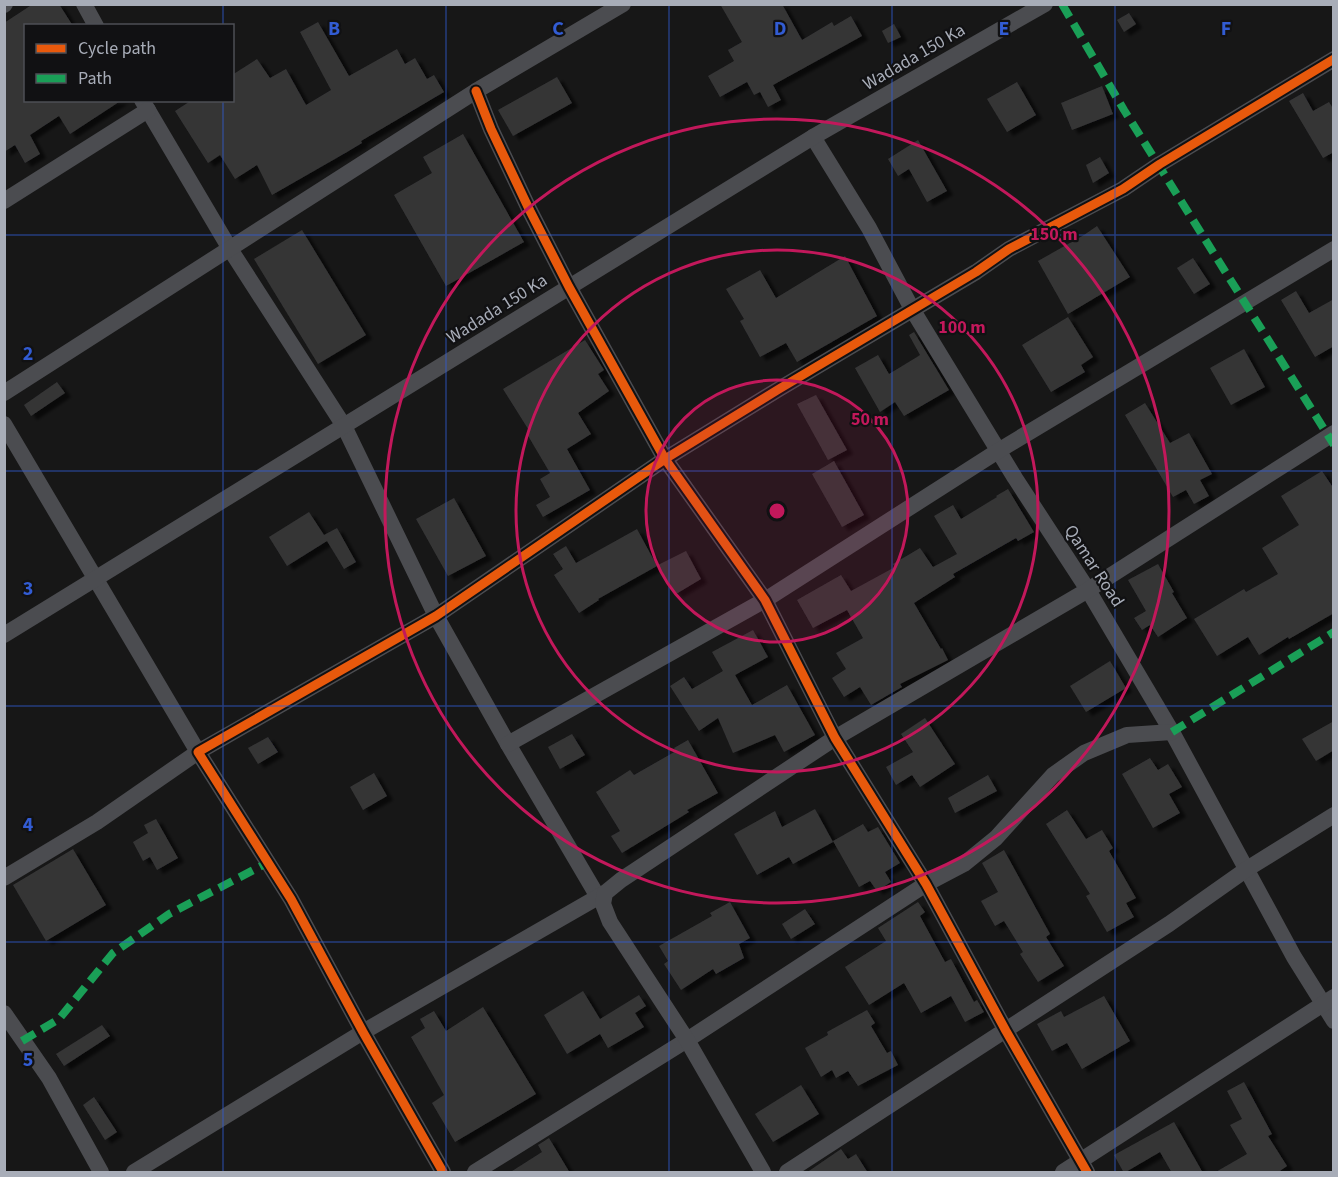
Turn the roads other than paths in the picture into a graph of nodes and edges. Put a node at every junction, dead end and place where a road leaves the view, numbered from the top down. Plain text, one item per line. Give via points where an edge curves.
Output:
1 (84, 4) edge
2 (623, 4) edge
3 (1045, 4) edge
4 (95, 24) edge
5 (1334, 59) edge
6 (476, 92) junction
7 (145, 105) edge
8 (813, 136) junction
9 (4, 201) edge
10 (230, 249) junction
11 (1334, 249) edge
12 (568, 287) junction
13 (912, 309) junction
14 (4, 393) edge
15 (4, 424) edge
16 (344, 426) junction
17 (1334, 433) edge
18 (998, 451) junction
19 (665, 459) junction
20 (94, 580) junction
21 (1088, 590) junction
22 (765, 600) junction
23 (436, 616) junction
24 (4, 635) edge
25 (1172, 732) junction
26 (835, 738) junction
27 (508, 744) junction
28 (198, 752) junction
29 (1334, 815) edge
30 (1247, 869) junction
31 (4, 878) edge
32 (926, 884) junction
33 (602, 895) junction
34 (1328, 1000) edge
35 (4, 1013) edge
36 (1334, 1021) edge
37 (1006, 1030) junction
38 (363, 1032) junction
39 (687, 1040) junction
40 (1083, 1167) edge
41 (101, 1173) edge
42 (134, 1173) edge
43 (443, 1173) edge
44 (475, 1173) edge
45 (763, 1173) edge
46 (787, 1173) edge
47 (1063, 1173) edge

1 - 4 street
2 - 6 street
3 - 8 street, Wadada 150 Ka
5 - 13 street via 1123,189 1010,249
6 - 10 street
6 - 12 street
7 - 9 street
7 - 10 street
8 - 12 street, Wadada 150 Ka
8 - 13 street, Qamar Road
10 - 14 street
10 - 16 street
11 - 18 street
12 - 16 street, Wadada 150 Ka
12 - 19 street
13 - 18 street, Qamar Road
13 - 19 street
15 - 20 street
16 - 20 street, Wadada 150 Ka
16 - 23 street
17 - 21 street
18 - 21 street, Qamar Road
18 - 22 street
19 - 22 street
19 - 23 street
20 - 24 street, Wadada 150 Ka
20 - 28 street
21 - 25 street, Qamar Road
21 - 26 street
22 - 26 street
22 - 27 street
23 - 27 street
23 - 28 street
25 - 30 street, Qamar Road
25 - 32 street via 1126,735 1084,753 1053,776 988,845 964,864
26 - 32 street
26 - 33 street
27 - 33 street
28 - 31 street via 97,822
28 - 38 street via 291,899
29 - 30 street
30 - 34 street, Qamar Road via 1294,957
30 - 37 street
32 - 37 street
32 - 39 street
33 - 38 street
33 - 39 street via 610,922
34 - 36 street, Qamar Road
34 - 40 street
35 - 41 street via 49,1078
37 - 40 street
37 - 46 street
38 - 42 street
38 - 43 street
39 - 44 street
39 - 45 street
40 - 47 street

